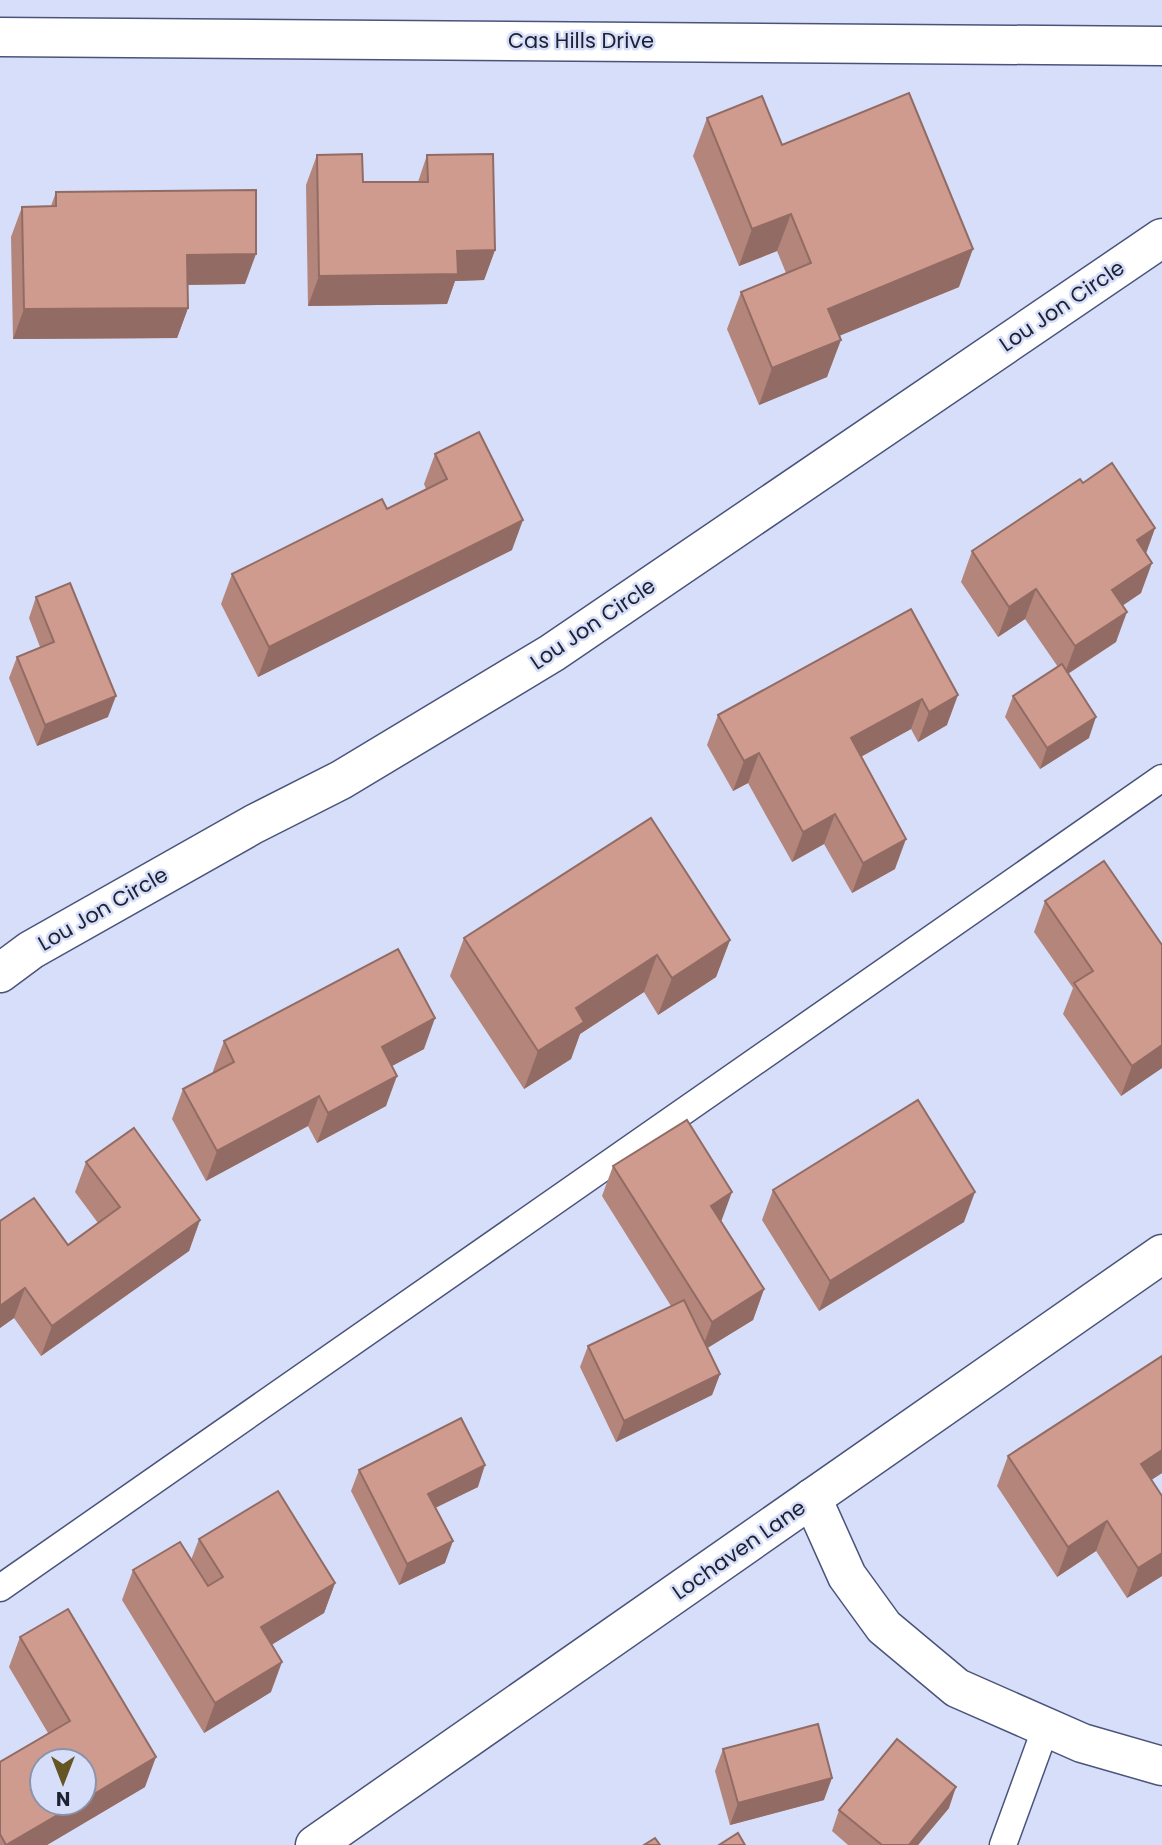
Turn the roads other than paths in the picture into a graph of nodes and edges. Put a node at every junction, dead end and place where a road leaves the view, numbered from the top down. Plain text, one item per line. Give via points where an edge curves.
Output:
1 (0, 37) edge
2 (1162, 46) edge
3 (1162, 237) edge
4 (1162, 778) edge
5 (0, 973) edge
6 (1158, 1266) edge
7 (812, 1498) junction
8 (0, 1588) edge
9 (1046, 1727) junction
10 (1162, 1766) edge
11 (315, 1845) edge
12 (1003, 1845) edge

1 - 2 street, Cas Hills Drive
3 - 5 street, Lou Jon Circle via 552,653 341,780 31,950
4 - 8 lane
6 - 7 street, Lochaven Lane
7 - 9 street via 847,1576 884,1627 957,1688
7 - 11 street, Lochaven Lane
9 - 10 street
9 - 12 lane

